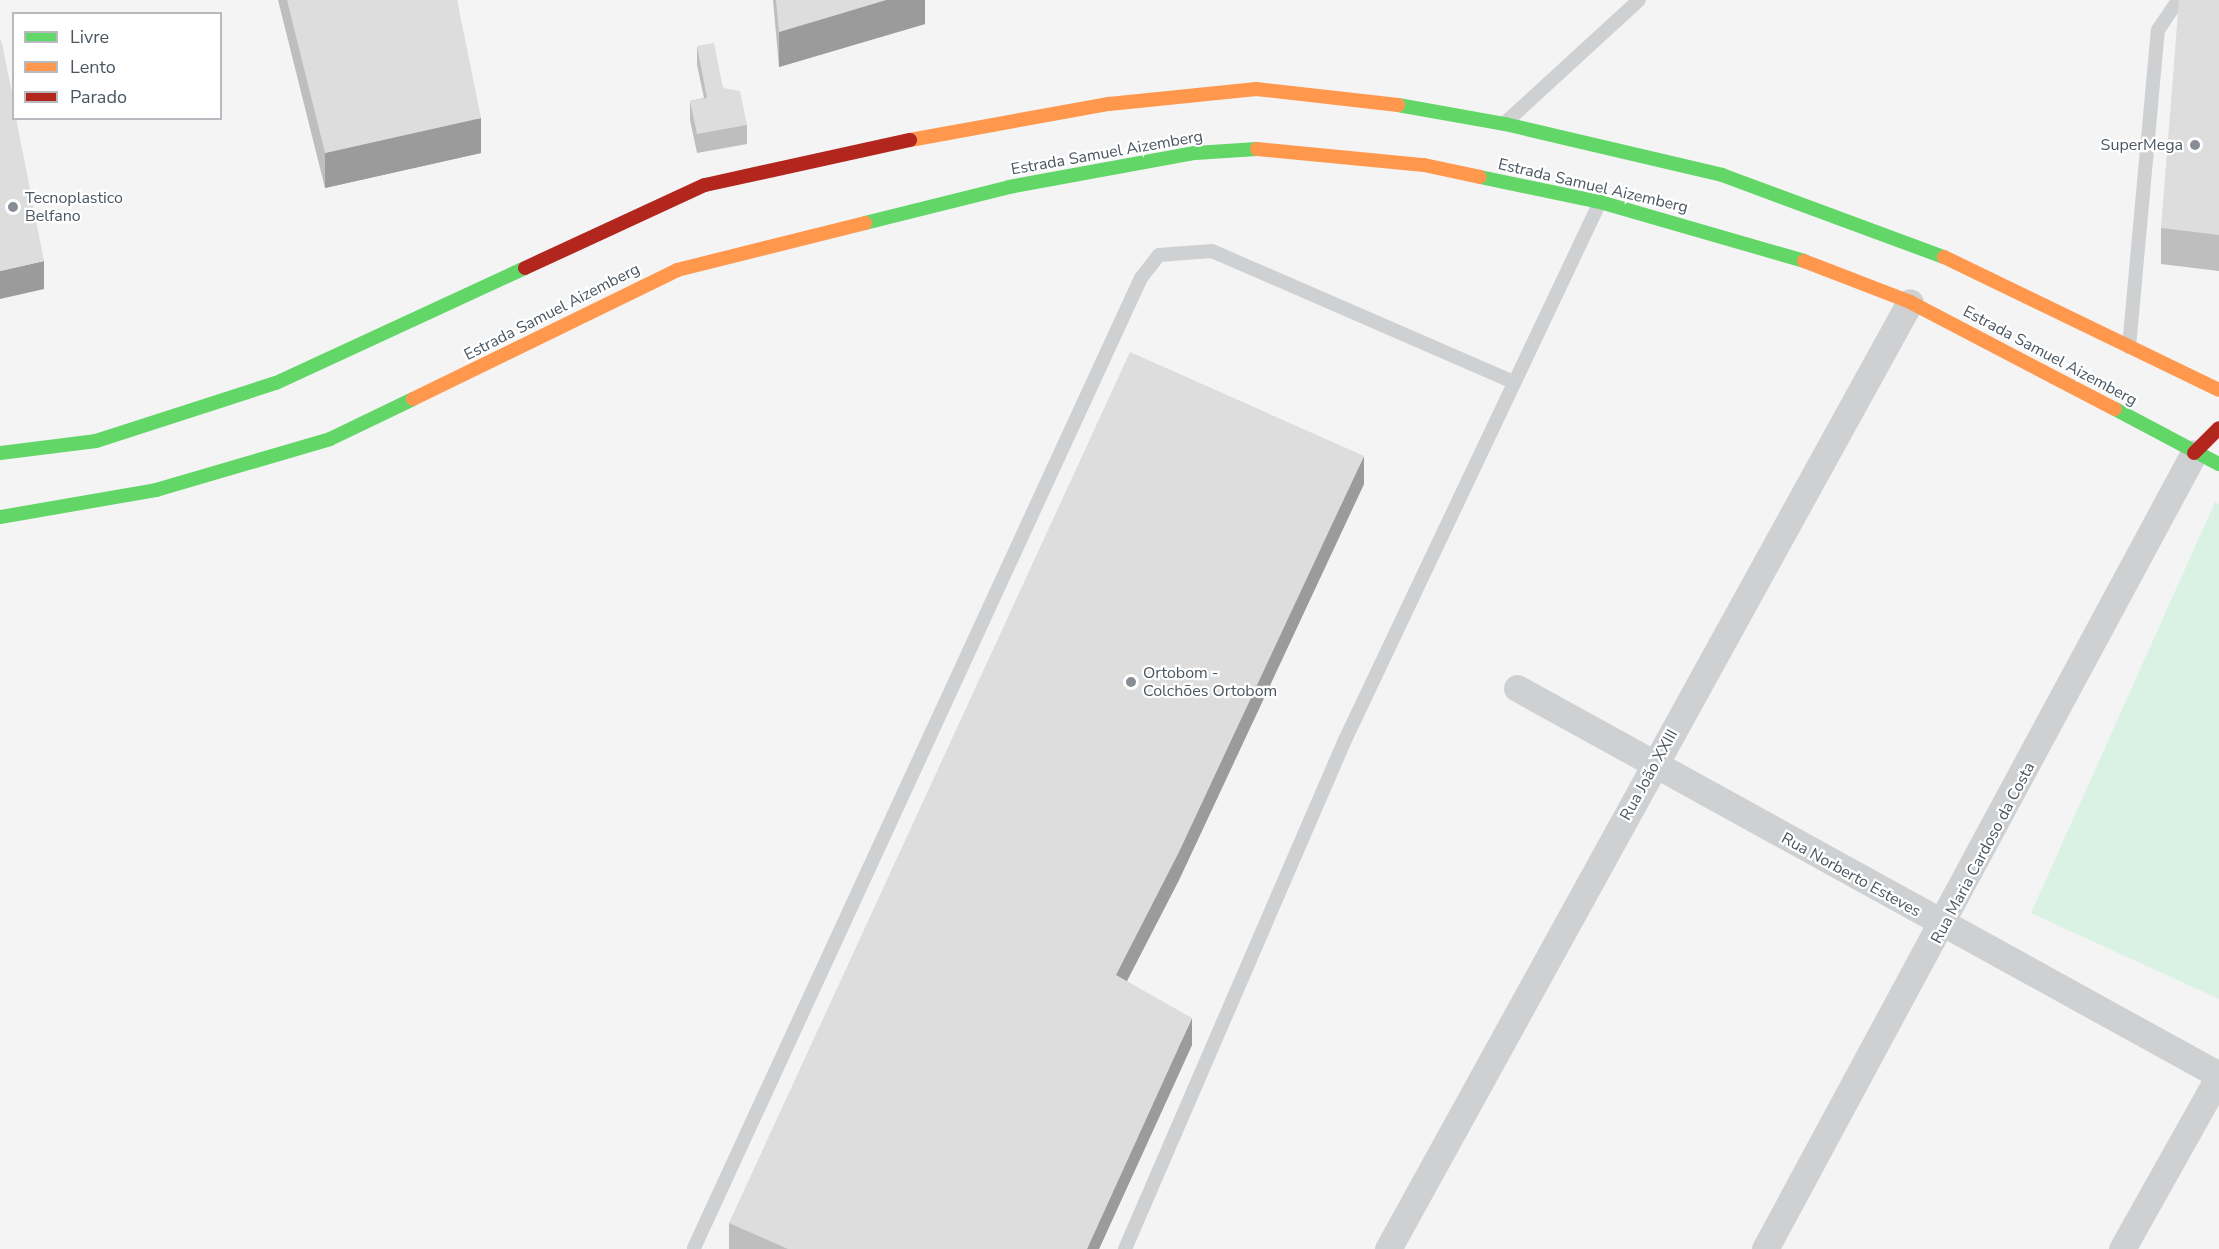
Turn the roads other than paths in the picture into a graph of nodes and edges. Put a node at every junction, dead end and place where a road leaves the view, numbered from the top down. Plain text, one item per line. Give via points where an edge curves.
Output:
1 (1639, 0) edge
2 (2178, 0) edge
3 (1505, 124) junction
4 (1600, 202) junction
5 (1910, 302) junction
6 (2128, 349) junction
7 (1513, 382) junction
8 (2219, 390) edge
9 (2219, 428) edge
10 (0, 453) edge
11 (2194, 453) junction
12 (2219, 464) edge
13 (0, 517) edge
14 (1517, 688) dead end
15 (1655, 764) junction
16 (1943, 927) junction
17 (2219, 1076) edge
18 (694, 1248) edge
19 (1125, 1249) edge
20 (1388, 1249) edge
21 (1766, 1249) edge
22 (2122, 1249) edge

1 - 3 lane
2 - 6 lane via 2158,30
3 - 6 main road via 1626,149 1836,214 1939,255
3 - 10 main road via 1373,101 1256,89 1160,96 851,151 705,185 383,338 212,408 96,441
4 - 5 main road, Estrada Samuel Aizemberg via 1765,246
4 - 7 lane
4 - 13 main road, Estrada Samuel Aizemberg via 1424,165 1277,148 1195,153 1067,175 817,230 677,270 330,439 156,490
5 - 11 main road, Estrada Samuel Aizemberg
5 - 15 street, Rua João XXIII
6 - 8 main road
7 - 18 lane via 1212,251 1159,255 1141,278
7 - 19 lane via 1345,740
9 - 11 main road
11 - 12 main road, Estrada Samuel Aizemberg
11 - 16 street, Rua Maria Cardoso da Costa
14 - 15 street, Rua Norberto Esteves
15 - 16 street, Rua Norberto Esteves
15 - 20 street, Rua João XXIII
16 - 17 street, Rua Norberto Esteves
16 - 21 street, Rua Maria Cardoso da Costa
17 - 22 street

